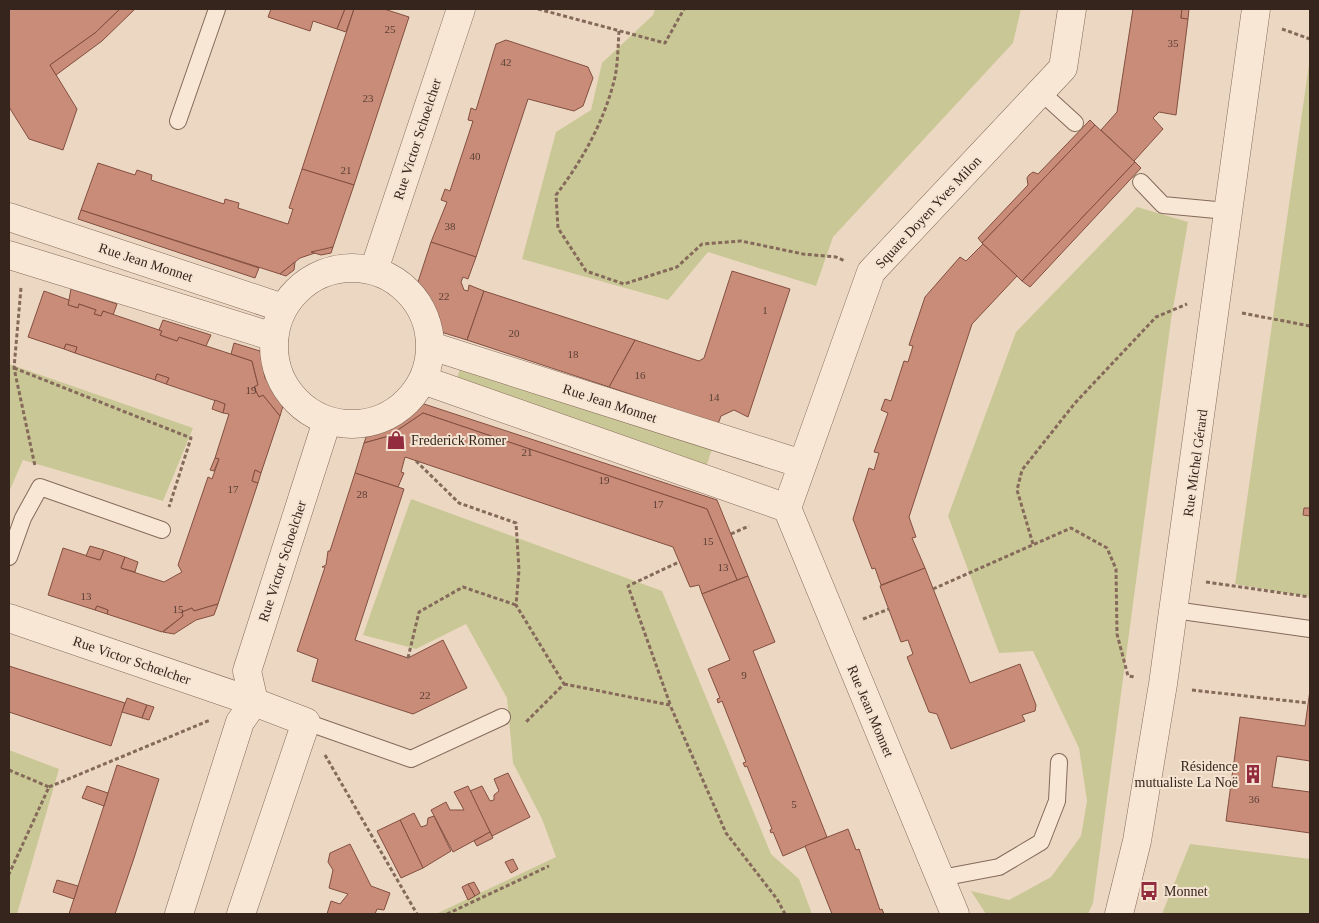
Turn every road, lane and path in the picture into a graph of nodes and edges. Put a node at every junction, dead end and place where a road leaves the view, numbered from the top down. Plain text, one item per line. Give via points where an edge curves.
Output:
1 (217, 9) edge
2 (461, 9) edge
3 (538, 9) edge
4 (684, 9) edge
5 (1072, 9) edge
6 (1256, 9) edge
7 (619, 31) junction
8 (1041, 92) junction
9 (178, 121) dead end
10 (1075, 123) dead end
11 (1141, 182) dead end
12 (1227, 211) junction
13 (9, 217) edge
14 (16, 257) edge
15 (374, 270) junction
16 (871, 272) junction
17 (283, 308) junction
18 (1216, 309) junction
19 (1310, 326) edge
20 (274, 337) junction
21 (431, 346) junction
22 (14, 359) junction
23 (9, 363) edge
24 (14, 368) junction
25 (423, 380) junction
26 (327, 421) junction
27 (416, 461) dead end
28 (802, 464) junction
29 (40, 487) junction
30 (787, 508) junction
31 (162, 530) joint
32 (1033, 544) junction
33 (9, 558) edge
34 (679, 562) dead end
35 (1178, 577) junction
36 (933, 589) dead end
37 (1310, 597) edge
38 (516, 605) junction
39 (1174, 610) junction
40 (9, 618) edge
41 (1310, 630) edge
42 (408, 658) dead end
43 (564, 684) junction
44 (1163, 684) junction
45 (254, 702) junction
46 (1308, 703) dead end
47 (670, 705) junction
48 (502, 717) joint
49 (306, 722) junction
50 (1059, 762) dead end
51 (9, 770) edge
52 (49, 787) junction
53 (549, 866) dead end
54 (9, 874) edge
55 (941, 878) junction
56 (179, 914) edge
57 (241, 914) edge
58 (418, 914) edge
59 (447, 914) edge
60 (785, 914) edge
61 (955, 914) edge
62 (1119, 914) edge

1 - 9 lane
2 - 15 street, Rue Victor Schoelcher
3 - 7 path
4 - 7 path via 665,43
5 - 8 street, Square Doyen Yves Milon via 1062,68
6 - 12 street, Rue Michel Gérard
7 - 16 path via 615,77 599,122 576,170 556,196 558,228 586,271 624,284 677,267 702,244 741,241 803,254 836,257
8 - 10 lane
8 - 16 street, Square Doyen Yves Milon
11 - 12 lane via 1163,205
12 - 18 street, Rue Michel Gérard
13 - 17 street, Rue Jean Monnet
14 - 20 street
14 - 22 path
15 - 17 street via 340,268 309,280
15 - 21 street via 401,284 423,311
16 - 28 street, Square Doyen Yves Milon
17 - 20 street
18 - 19 path
18 - 32 path via 1184,304 1156,317 1044,441 1022,470 1018,490
18 - 35 street, Rue Michel Gérard
20 - 26 street via 279,376 294,400
21 - 25 street
21 - 28 street, Rue Jean Monnet
22 - 23 path
22 - 24 path
24 - 29 path
24 - 31 path via 192,438
25 - 26 street via 403,410 365,423
25 - 30 street
26 - 45 street, Rue Victor Schoelcher via 247,671
27 - 38 path via 459,502 516,523 519,570
28 - 30 street
29 - 31 lane
29 - 33 lane via 23,518
30 - 55 street, Rue Jean Monnet
32 - 36 path
32 - 44 path via 1070,528 1106,548 1116,570 1117,634 1128,676
34 - 47 path via 628,586
35 - 37 path
35 - 39 street, Rue Michel Gérard
38 - 42 path via 463,587 420,612
38 - 43 path
39 - 41 lane
39 - 44 street, Rue Michel Gérard
40 - 45 street, Rue Victor Schœlcher
43 - 47 path
43 - 48 path via 524,724
44 - 46 path
44 - 62 street, Rue Michel Gérard via 1137,841
45 - 49 street
45 - 52 path
45 - 56 street via 240,722
47 - 60 path via 726,833
48 - 49 lane via 411,759
49 - 57 street
49 - 58 path
50 - 55 lane via 1057,801 1040,842 999,867
51 - 52 path
52 - 54 path
53 - 59 path
55 - 61 street, Rue Jean Monnet

